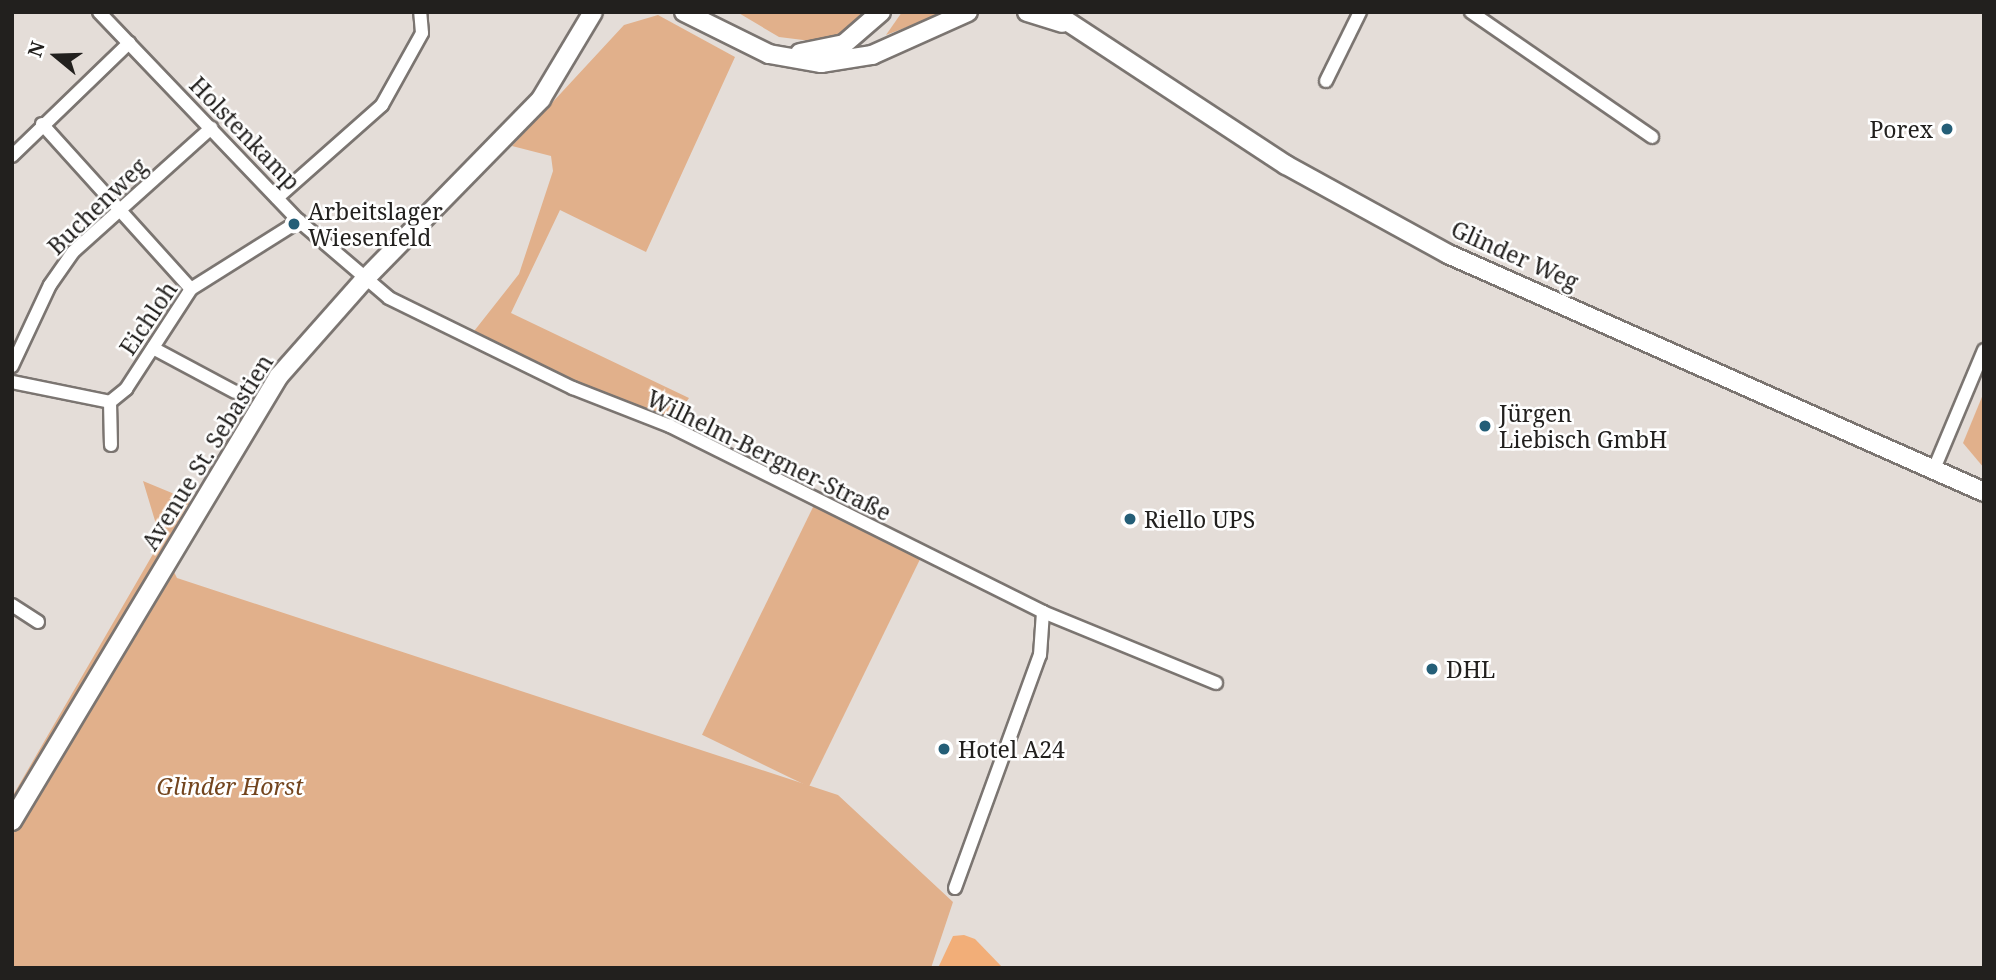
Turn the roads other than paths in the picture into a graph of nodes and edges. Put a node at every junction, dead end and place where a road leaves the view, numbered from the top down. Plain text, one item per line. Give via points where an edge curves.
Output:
1 (99, 12) edge
2 (420, 12) edge
3 (604, 12) edge
4 (684, 12) edge
5 (702, 12) edge
6 (881, 12) edge
7 (968, 12) edge
8 (1027, 12) edge
9 (1053, 12) edge
10 (1360, 12) edge
11 (1471, 12) edge
12 (589, 20) edge
13 (1072, 27) junction
14 (128, 43) junction
15 (1326, 81) dead end
16 (42, 124) junction
17 (211, 128) junction
18 (1652, 137) dead end
19 (12, 156) edge
20 (277, 198) junction
21 (120, 208) junction
22 (299, 220) junction
23 (363, 281) junction
24 (191, 289) junction
25 (153, 348) junction
26 (1984, 350) edge
27 (12, 366) edge
28 (12, 382) edge
29 (235, 392) dead end
30 (110, 402) junction
31 (111, 445) dead end
32 (1934, 470) junction
33 (1984, 492) edge
34 (12, 606) edge
35 (1044, 612) junction
36 (37, 622) dead end
37 (1216, 683) dead end
38 (12, 821) edge
39 (955, 888) dead end

1 - 14 street, Holstenkamp
2 - 20 street via 422,33 382,105
3 - 12 main road, Avenue St. Sebastien
4 - 7 main road via 769,54 821,63 872,55
5 - 6 main road via 761,46 803,54 844,44
8 - 13 main road
9 - 13 main road, Glinder Weg
10 - 15 street
11 - 18 street
12 - 23 main road, Avenue St. Sebastien via 541,99
13 - 32 main road, Glinder Weg via 1286,165 1448,254
14 - 16 street
14 - 17 street, Holstenkamp
16 - 19 street
16 - 21 street
17 - 20 street, Holstenkamp
17 - 21 street, Buchenweg
20 - 22 street, Holstenkamp
21 - 24 street
21 - 27 street, Buchenweg via 73,252 50,285
22 - 23 street, Holstenkamp
22 - 24 street, Eichloh
23 - 35 street, Wilhelm-Bergner-Straße
23 - 38 main road, Avenue St. Sebastien via 279,376
24 - 25 street, Eichloh
25 - 29 street
25 - 30 street, Eichloh
26 - 32 street
28 - 30 street
30 - 31 street
32 - 33 main road, Glinder Weg
34 - 36 street
35 - 37 street, Wilhelm-Bergner-Straße
35 - 39 street via 1040,655

